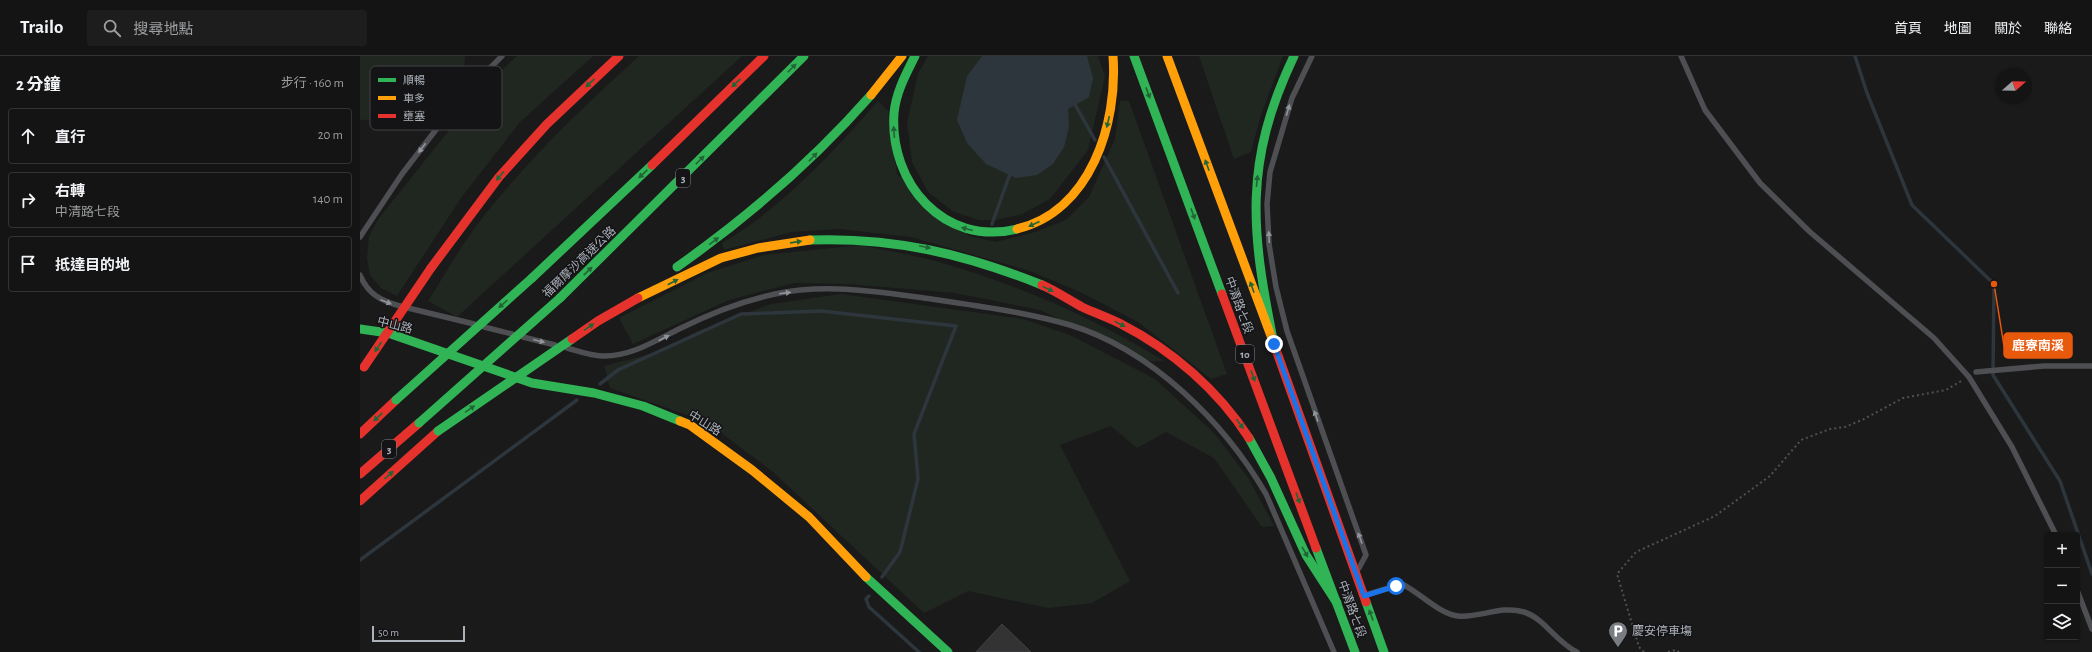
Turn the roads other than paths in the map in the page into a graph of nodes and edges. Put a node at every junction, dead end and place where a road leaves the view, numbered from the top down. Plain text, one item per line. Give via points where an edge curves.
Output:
1 (502, 56) edge
2 (619, 56) edge
3 (764, 56) edge
4 (804, 56) edge
5 (902, 56) edge
6 (915, 56) edge
7 (1113, 56) edge
8 (1134, 56) edge
9 (1167, 56) edge
10 (1294, 56) edge
11 (1312, 56) edge
12 (1681, 56) edge
13 (492, 66) edge
14 (436, 130) edge
15 (360, 237) edge
16 (360, 275) edge
17 (638, 298) junction
18 (360, 329) edge
19 (1274, 344) junction
20 (2092, 366) edge
21 (362, 371) edge
22 (1976, 372) dead end
23 (360, 434) edge
24 (360, 474) edge
25 (360, 501) edge
26 (2054, 532) edge
27 (1356, 574) junction
28 (1364, 596) junction
29 (2080, 598) edge
30 (1337, 603) junction
31 (2092, 629) edge
32 (948, 652) edge
33 (1334, 652) edge
34 (1355, 652) edge
35 (1384, 652) edge
36 (1577, 652) edge

1 -> 13 lane
2 -> 21 main road, bridge via 547,124 499,177 431,268
3 -> 23 main road, 福爾摩沙高速公路, bridge via 532,278
24 -> 4 main road, 福爾摩沙高速公路 / 3, bridge via 560,298
17 -> 5 main road via 653,283 744,219 800,171 856,113
7 -> 6 main road via 1113,96 1107,128 1095,159 1076,191 1057,210 1033,225 992,232 964,228 939,217 919,199 905,176 897,152 895,112 900,86
8 -> 30 main road, 中清路七段 / 10
19 -> 9 main road, 中清路七段
19 -> 10 main road via 1256,238 1255,195 1259,154 1268,114
27 -> 11 lane via 1366,555 1287,331 1269,244 1267,204 1270,172 1292,98
12 - 26 lane via 1705,110 1760,183 1810,232 1934,338 1969,377 2012,447
14 -> 15 lane via 402,174
16 -> 33 lane via 370,291 385,302 601,356 628,352 649,345 735,305 776,294 821,288 868,290 1006,310 1071,326 1115,345 1155,370 1192,400 1225,435 1254,473 1266,494
25 -> 17 main road, bridge via 438,431 598,321
17 -> 30 main road via 728,256 776,245 825,239 876,240 930,248 1045,287 1147,338 1185,366 1217,397 1257,450 1277,488 1303,550
18 - 32 main road, 中山路 via 388,333 532,383 594,393 642,406 690,425 752,470 809,517 869,580
19 - 27 main road, 中清路七段
20 - 22 lane via 2044,366
27 - 28 main road, 中清路七段
35 -> 28 main road, 中清路七段
28 - 36 lane via 1402,584 1447,613 1457,616 1505,609 1524,612 1532,616 1562,644
29 - 31 lane
30 - 34 main road, 中清路七段 / 10

